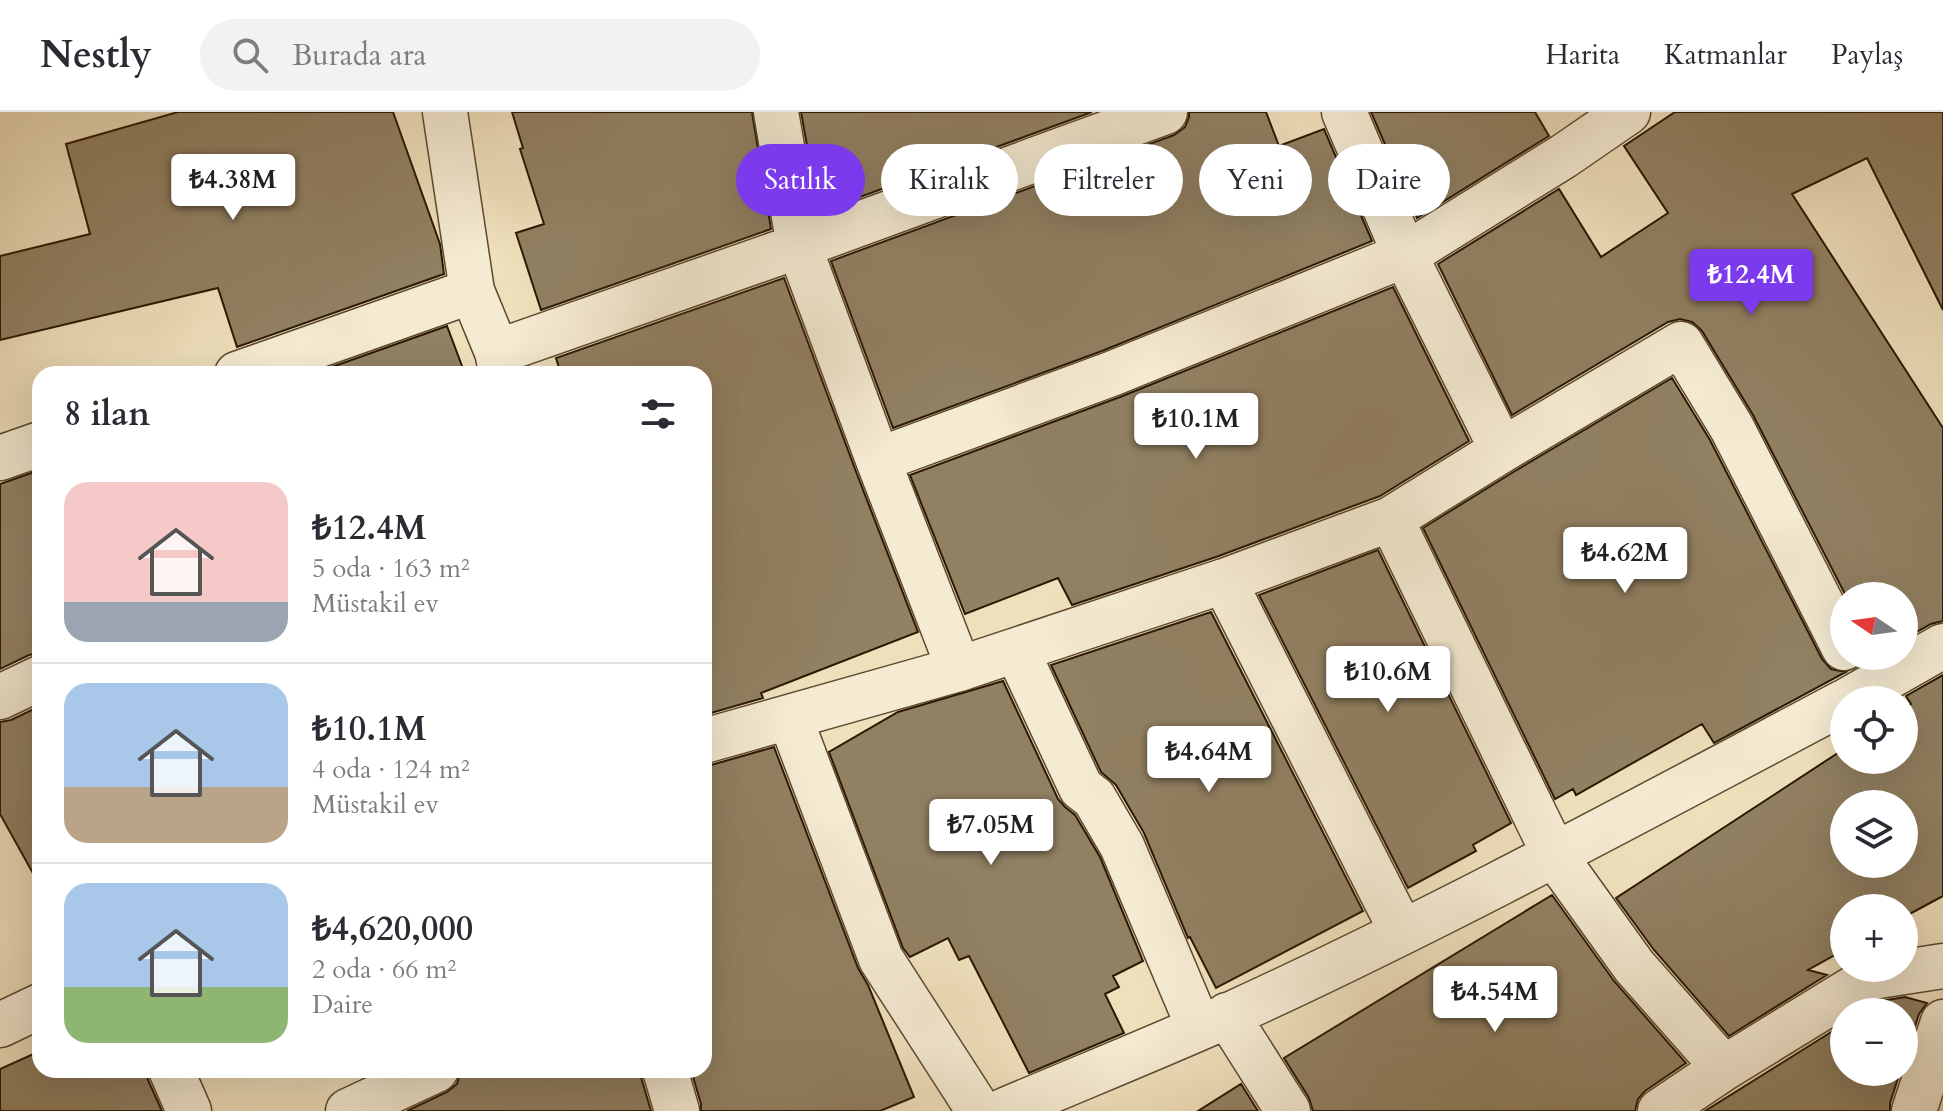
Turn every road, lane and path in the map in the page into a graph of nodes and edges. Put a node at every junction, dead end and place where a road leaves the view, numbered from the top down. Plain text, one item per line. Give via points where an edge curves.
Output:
1 (445, 112) edge
2 (776, 112) edge
3 (1165, 112) edge
4 (1344, 112) edge
5 (1628, 112) edge
6 (799, 246) junction
7 (1405, 255) junction
8 (472, 291) junction
9 (500, 363) edge
10 (260, 366) edge
11 (32, 447) edge
12 (1502, 450) junction
13 (0, 458) edge
14 (878, 460) junction
15 (1391, 519) junction
16 (1224, 581) junction
17 (1830, 620) edge
18 (1943, 646) edge
19 (1017, 651) junction
20 (959, 669) junction
21 (32, 682) edge
22 (1853, 686) edge
23 (0, 697) edge
24 (1830, 699) edge
25 (790, 718) junction
26 (712, 739) edge
27 (1555, 856) junction
28 (1402, 932) junction
29 (1943, 966) edge
30 (32, 1010) edge
31 (1213, 1022) junction
32 (1943, 1022) edge
33 (0, 1025) edge
34 (1724, 1068) junction
35 (175, 1078) edge
36 (419, 1078) edge
37 (667, 1078) edge
38 (189, 1111) edge
39 (348, 1111) edge
40 (677, 1111) edge
41 (979, 1111) edge
42 (1003, 1111) edge
43 (1288, 1111) edge
44 (1660, 1111) edge
45 (1914, 1111) edge

1 - 8 street
2 - 6 street
3 - 6 street
4 - 7 street
5 - 7 street
6 - 9 street
6 - 14 street
7 - 12 street
7 - 14 street via 1111,374
8 - 9 street
8 - 10 street
11 - 13 street
12 - 15 street
12 - 17 street via 1681,344 1732,428
14 - 20 street
15 - 16 street
15 - 27 street
16 - 19 street
16 - 28 street
18 - 22 street
19 - 20 street
19 - 31 street via 1081,788 1094,798 1122,846
20 - 25 street
21 - 23 street
24 - 27 street
25 - 26 street
25 - 41 street via 881,959
27 - 28 street
27 - 34 street via 1634,966
28 - 31 street
29 - 34 street via 1872,977
30 - 33 street
31 - 42 street
31 - 43 street
32 - 45 street
34 - 44 street
35 - 38 street
36 - 39 street
37 - 40 street

